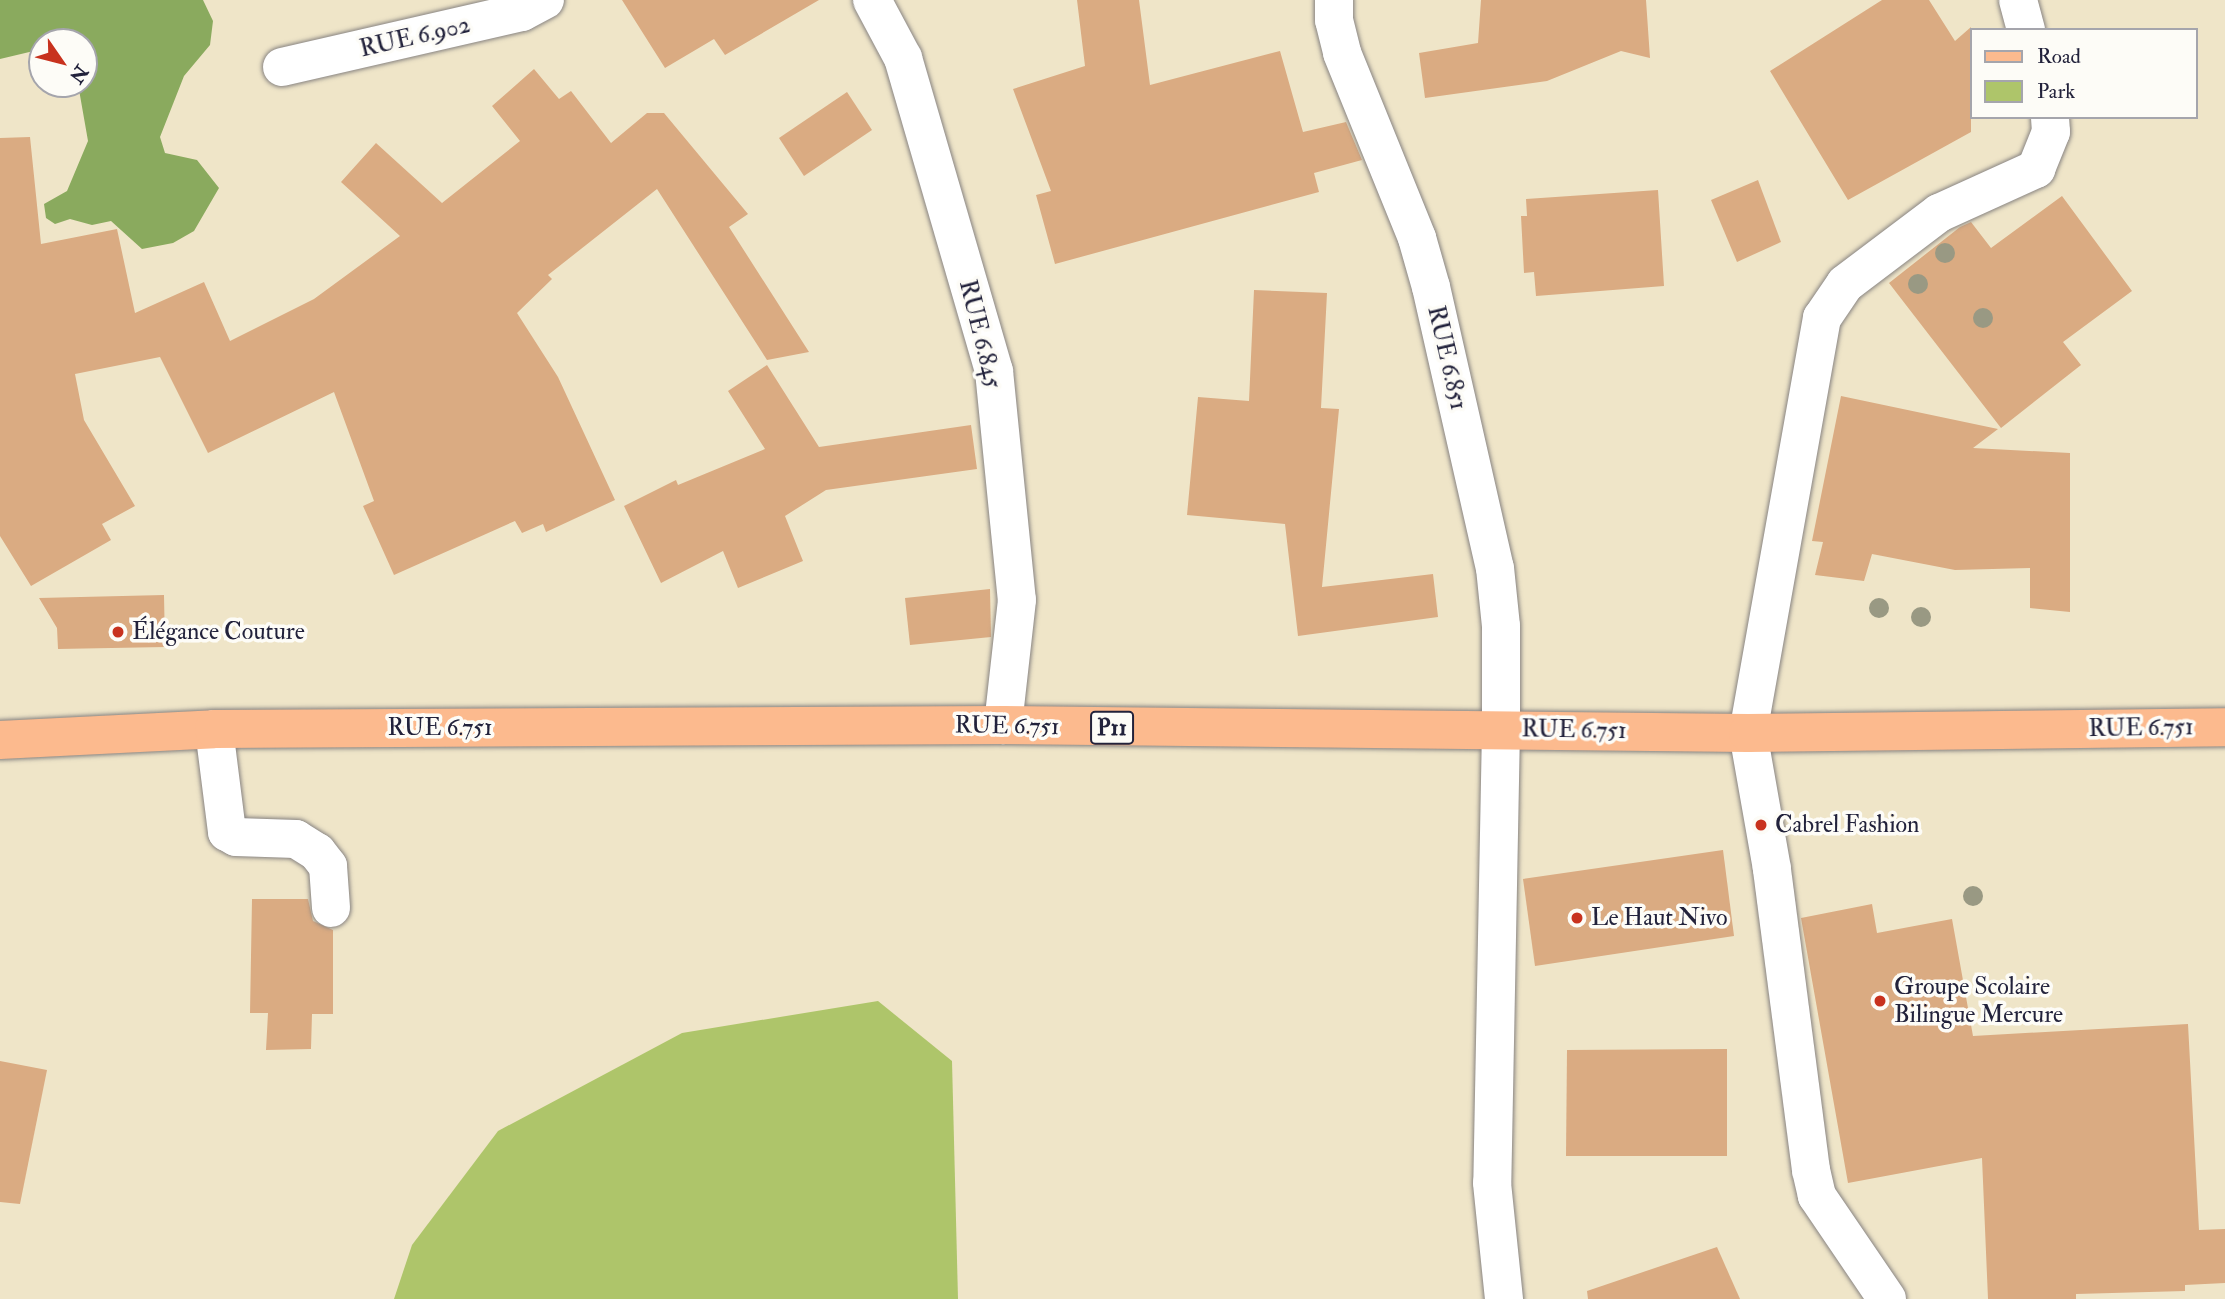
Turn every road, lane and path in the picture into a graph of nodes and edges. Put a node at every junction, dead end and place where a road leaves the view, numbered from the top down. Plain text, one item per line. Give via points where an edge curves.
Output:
1 (545, 0) edge
2 (872, 0) edge
3 (1334, 0) edge
4 (2018, 0) edge
5 (2025, 28) edge
6 (282, 67) dead end
7 (2050, 119) edge
8 (1003, 725) junction
9 (2225, 727) edge
10 (214, 729) junction
11 (1501, 729) junction
12 (1748, 733) junction
13 (0, 740) edge
14 (331, 908) dead end
15 (1504, 1299) edge
16 (1887, 1299) edge

1 - 6 street, RUE 6.902 via 522,12
2 - 8 street, RUE 6.845 via 903,58 994,371 1017,600
3 - 11 street, RUE 6.851 via 1342,53 1417,238 1431,287 1494,568 1501,626
4 - 5 street
7 - 12 street via 2051,132 2036,169 1939,213 1845,284 1822,318
8 - 10 main road, RUE 6.751 / P11
8 - 11 main road, RUE 6.751 / P11
9 - 12 main road, RUE 6.751 / P11
10 - 13 main road, RUE 6.751 / P11
10 - 14 street via 227,832 236,837 296,839 317,852 328,866
11 - 12 main road, RUE 6.751 / P11
11 - 15 street, RUE 6.851 via 1492,1183
12 - 16 street via 1772,869 1797,1090 1817,1196

